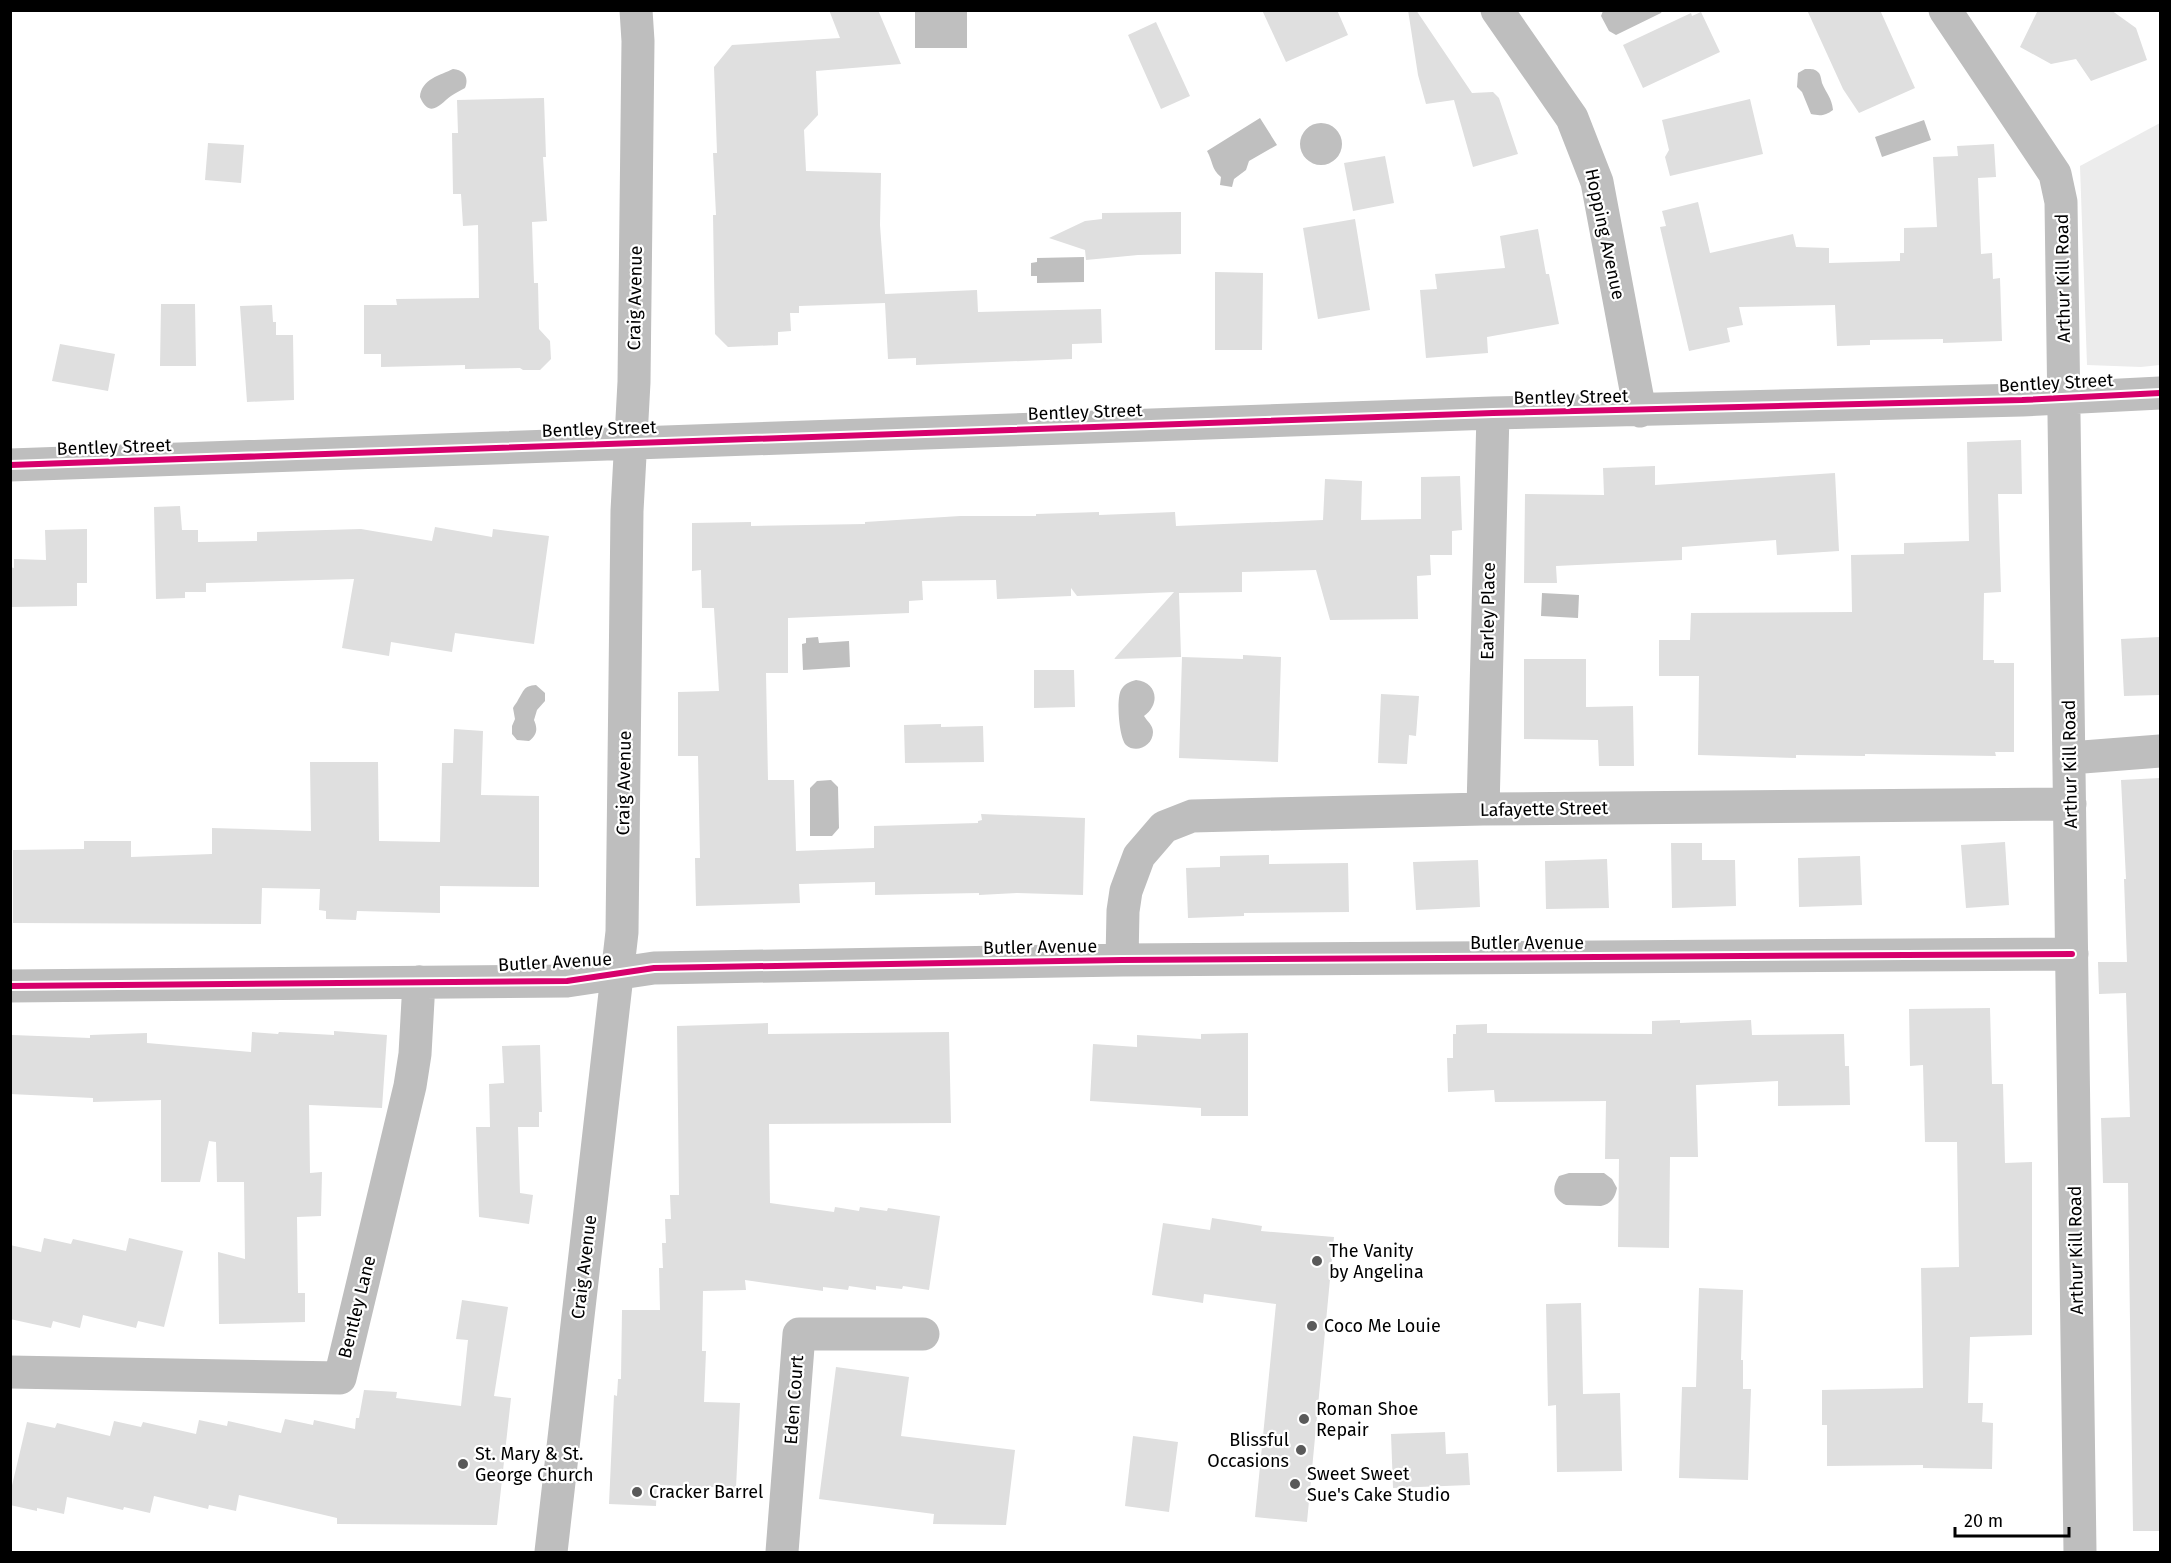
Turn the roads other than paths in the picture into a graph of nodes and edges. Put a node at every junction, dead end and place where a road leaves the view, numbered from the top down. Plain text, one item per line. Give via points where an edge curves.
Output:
1 (636, 10) edge
2 (1497, 10) edge
3 (1945, 10) edge
4 (2160, 393) edge
5 (2065, 397) junction
6 (1640, 411) junction
7 (1493, 413) junction
8 (632, 443) junction
9 (10, 465) edge
10 (2160, 751) edge
11 (2070, 758) junction
12 (2070, 804) junction
13 (1483, 809) junction
14 (2072, 954) junction
15 (1122, 960) junction
16 (618, 974) junction
17 (419, 982) junction
18 (10, 986) edge
19 (922, 1334) dead end
20 (10, 1372) edge
21 (551, 1552) edge
22 (782, 1552) edge
23 (2080, 1552) edge

1 - 8 street, Craig Avenue
2 - 6 street, Hopping Avenue via 1572,118 1597,182
3 - 5 street, Arthur Kill Road via 2055,174 2061,202
4 - 5 street, Bentley Street
5 - 6 street, Bentley Street
5 - 11 street, Arthur Kill Road
6 - 7 street, Bentley Street
7 - 8 street, Bentley Street
7 - 13 street, Earley Place
8 - 9 street, Bentley Street
8 - 16 street, Craig Avenue via 627,511 622,932
10 - 11 street
11 - 12 street, Arthur Kill Road
12 - 13 street, Lafayette Street
12 - 14 street, Arthur Kill Road
13 - 15 street, Lafayette Street via 1192,816 1164,827 1139,856 1126,891
14 - 15 street, Butler Avenue
14 - 23 street, Arthur Kill Road
15 - 16 street, Butler Avenue via 654,968
16 - 17 street, Butler Avenue via 567,981
16 - 21 street, Craig Avenue
17 - 18 street, Butler Avenue
17 - 20 street, Bentley Lane via 410,1086 340,1378
19 - 22 street, Eden Court via 799,1334

